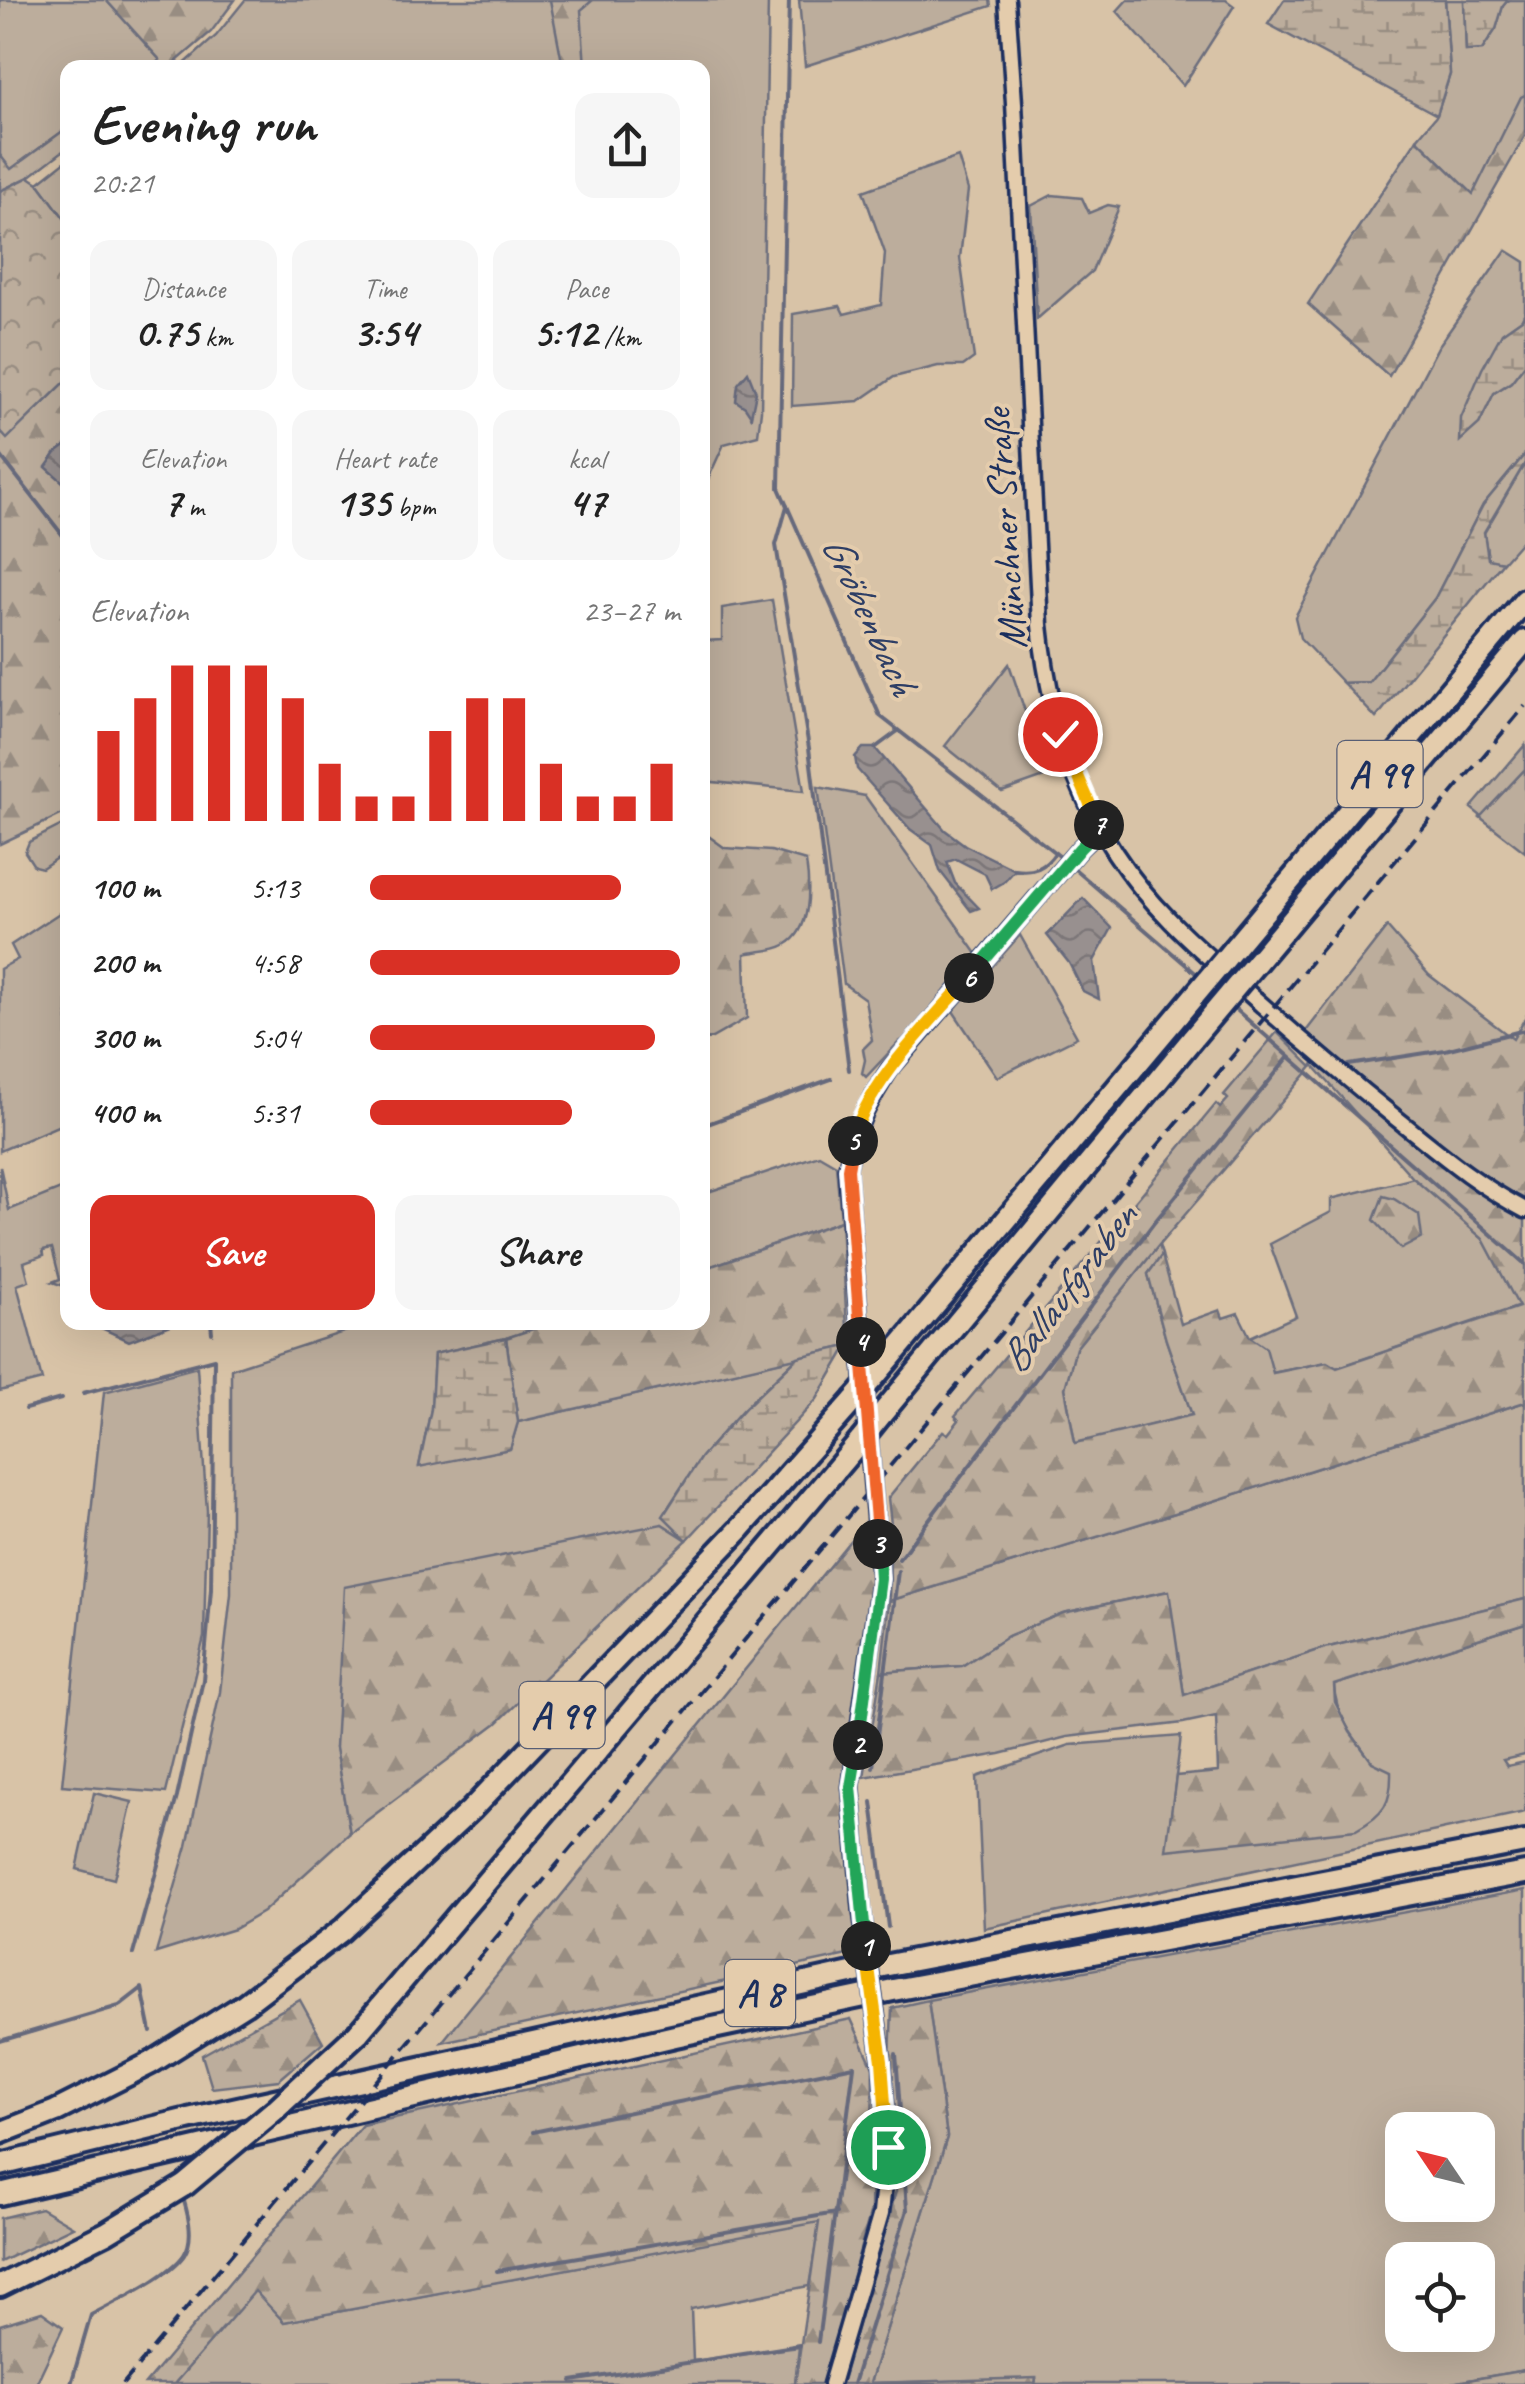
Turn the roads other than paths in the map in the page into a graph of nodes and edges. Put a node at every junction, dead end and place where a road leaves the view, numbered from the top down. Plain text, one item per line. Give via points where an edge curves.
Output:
1 (1006, 0) edge
2 (1525, 600) edge
3 (1525, 641) edge
4 (1100, 828) junction
5 (1525, 1210) edge
6 (1525, 1842) edge
7 (1525, 1873) edge
8 (0, 2133) edge
9 (0, 2165) edge
10 (0, 2194) edge
11 (0, 2286) edge
12 (831, 2384) edge

1 - 4 street, Münchner Straße via 1044,662 1060,734
2 - 8 highway, A 99, bridge via 916,1331 741,1528 471,1810 342,1930 245,2004 151,2063
3 - 11 highway, A 99, bridge via 358,2033 185,2185 106,2234
4 - 5 street, Münchner Straße via 1146,896 1199,949 1457,1169
4 - 12 street, bridge via 890,1070 862,1115 848,1169 880,1579 851,1787 888,2147 881,2213
6 - 9 highway, A 8 via 883,1966
7 - 10 highway, A 8 via 892,1990

